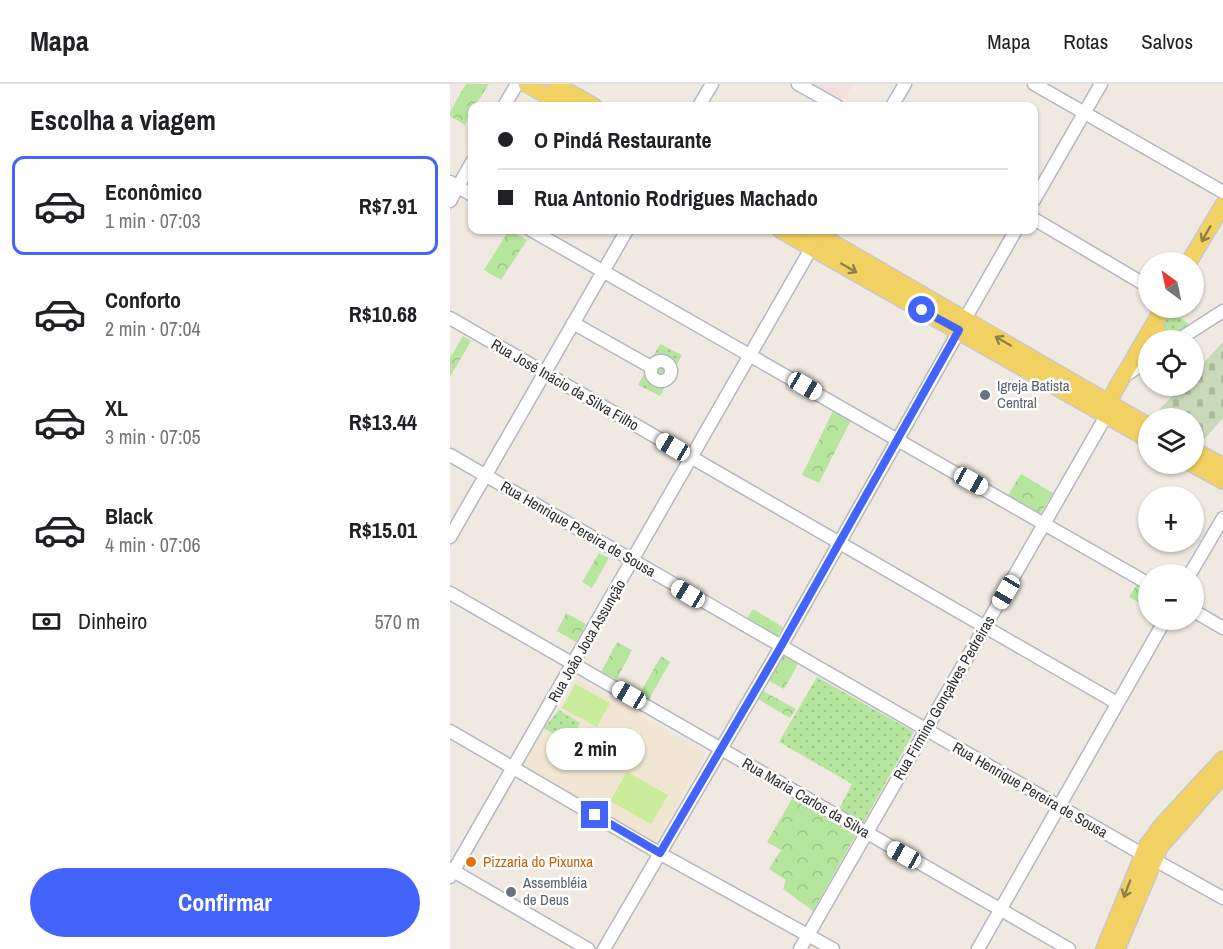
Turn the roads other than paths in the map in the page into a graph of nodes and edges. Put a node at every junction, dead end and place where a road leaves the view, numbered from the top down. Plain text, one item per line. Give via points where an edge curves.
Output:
1 (517, 84) edge
2 (526, 84) edge
3 (555, 84) edge
4 (712, 84) edge
5 (798, 84) edge
6 (905, 84) edge
7 (1034, 84) edge
8 (1101, 84) edge
9 (506, 102) edge
10 (558, 102) edge
11 (587, 102) edge
12 (701, 102) edge
13 (830, 102) edge
14 (894, 102) edge
15 (1084, 113) junction
16 (468, 167) edge
17 (454, 185) edge
18 (1223, 192) edge
19 (468, 193) edge
20 (1038, 193) edge
21 (450, 201) edge
22 (1223, 205) edge
23 (1038, 221) edge
24 (538, 234) edge
25 (625, 234) edge
26 (1014, 234) edge
27 (817, 235) edge
28 (1195, 252) edge
29 (603, 272) junction
30 (1138, 280) edge
31 (1223, 311) edge
32 (450, 318) edge
33 (1158, 318) edge
34 (573, 323) junction
35 (962, 325) junction
36 (1194, 330) edge
37 (750, 355) junction
38 (651, 367) dead end
39 (1138, 367) edge
40 (545, 373) junction
41 (1126, 375) junction
42 (1107, 410) junction
43 (1138, 422) edge
44 (1138, 432) edge
45 (896, 439) junction
46 (450, 455) edge
47 (692, 458) junction
48 (1204, 461) edge
49 (1204, 464) edge
50 (1223, 466) edge
51 (486, 476) junction
52 (1223, 481) edge
53 (1223, 518) edge
54 (1046, 523) junction
55 (450, 537) edge
56 (840, 543) junction
57 (633, 561) junction
58 (1196, 564) edge
59 (1138, 577) edge
60 (450, 594) edge
61 (1204, 617) edge
62 (986, 627) junction
63 (1223, 628) edge
64 (1159, 630) edge
65 (780, 648) junction
66 (574, 663) junction
67 (1117, 703) junction
68 (925, 730) junction
69 (450, 731) edge
70 (719, 748) junction
71 (1223, 759) edge
72 (513, 768) junction
73 (1223, 775) edge
74 (1198, 794) junction
75 (1058, 807) junction
76 (866, 833) junction
77 (660, 853) junction
78 (1148, 857) junction
79 (451, 873) edge
80 (1223, 898) edge
81 (1001, 908) junction
82 (808, 935) junction
83 (1117, 939) edge
84 (588, 949) edge
85 (604, 949) edge
86 (800, 949) edge
87 (833, 949) edge
88 (978, 949) edge
89 (1068, 949) edge
90 (1104, 949) edge

1 - 9 street
2 - 10 main road
3 - 11 main road
4 - 12 street
5 - 13 street
6 - 14 street
7 - 15 street
8 - 15 street
15 - 18 street
15 - 20 street
16 - 17 street
17 - 19 street
17 - 21 street
22 -> 28 main road
23 - 30 street
24 - 29 street
25 - 29 street
26 - 35 street
27 - 35 main road
27 - 37 street, Rua João Joca Assunção
29 - 34 street
29 - 37 street
31 - 36 street
32 - 40 street, Rua José Inácio da Silva Filho
33 - 41 main road, Rua Firmino Gonçalves Pedreiras
34 - 38 street
34 - 40 street
35 - 42 main road
35 - 45 street
37 - 45 street
37 - 47 street, Rua João Joca Assunção
39 - 41 street
40 - 47 street, Rua José Inácio da Silva Filho
40 - 51 street
41 - 42 main road, Rua Firmino Gonçalves Pedreiras
42 - 43 main road
42 - 44 main road
42 - 54 street, Rua Firmino Gonçalves Pedreiras
45 - 54 street
45 - 56 street
46 - 51 street, Rua Henrique Pereira de Sousa
47 - 56 street, Rua José Inácio da Silva Filho
47 - 57 street, Rua João Joca Assunção
48 - 50 main road
49 - 52 main road
51 - 55 street
51 - 57 street, Rua Henrique Pereira de Sousa
53 - 58 street
54 - 59 street
54 - 62 street, Rua Firmino Gonçalves Pedreiras
56 - 62 street, Rua José Inácio da Silva Filho
56 - 65 street
57 - 65 street, Rua Henrique Pereira de Sousa
57 - 66 street, Rua João Joca Assunção
60 - 66 street, Rua Maria Carlos da Silva
61 - 63 street
62 - 67 street, Rua José Inácio da Silva Filho
62 - 68 street, Rua Firmino Gonçalves Pedreiras
64 - 67 street
65 - 68 street, Rua Henrique Pereira de Sousa
65 - 70 street
66 - 70 street, Rua Maria Carlos da Silva
66 - 72 street, Rua João Joca Assunção
67 - 75 street
68 - 75 street, Rua Henrique Pereira de Sousa
68 - 76 street, Rua Firmino Gonçalves Pedreiras
69 - 72 street
70 - 76 street, Rua Maria Carlos da Silva
70 - 77 street
71 - 74 main road
72 - 77 street
72 - 79 street, Rua João Joca Assunção
73 - 74 main road
74 - 78 main road via 1171,833
75 - 78 street, Rua Henrique Pereira de Sousa
75 - 81 street
76 - 81 street, Rua Maria Carlos da Silva
76 - 82 street, Rua Firmino Gonçalves Pedreiras
77 - 82 street
77 - 85 street
78 - 80 street, Rua Henrique Pereira de Sousa
78 - 83 main road
79 - 84 street
81 - 88 street
81 - 89 street, Rua Maria Carlos da Silva
82 - 86 street, Rua Firmino Gonçalves Pedreiras
82 - 87 street
83 - 90 main road

